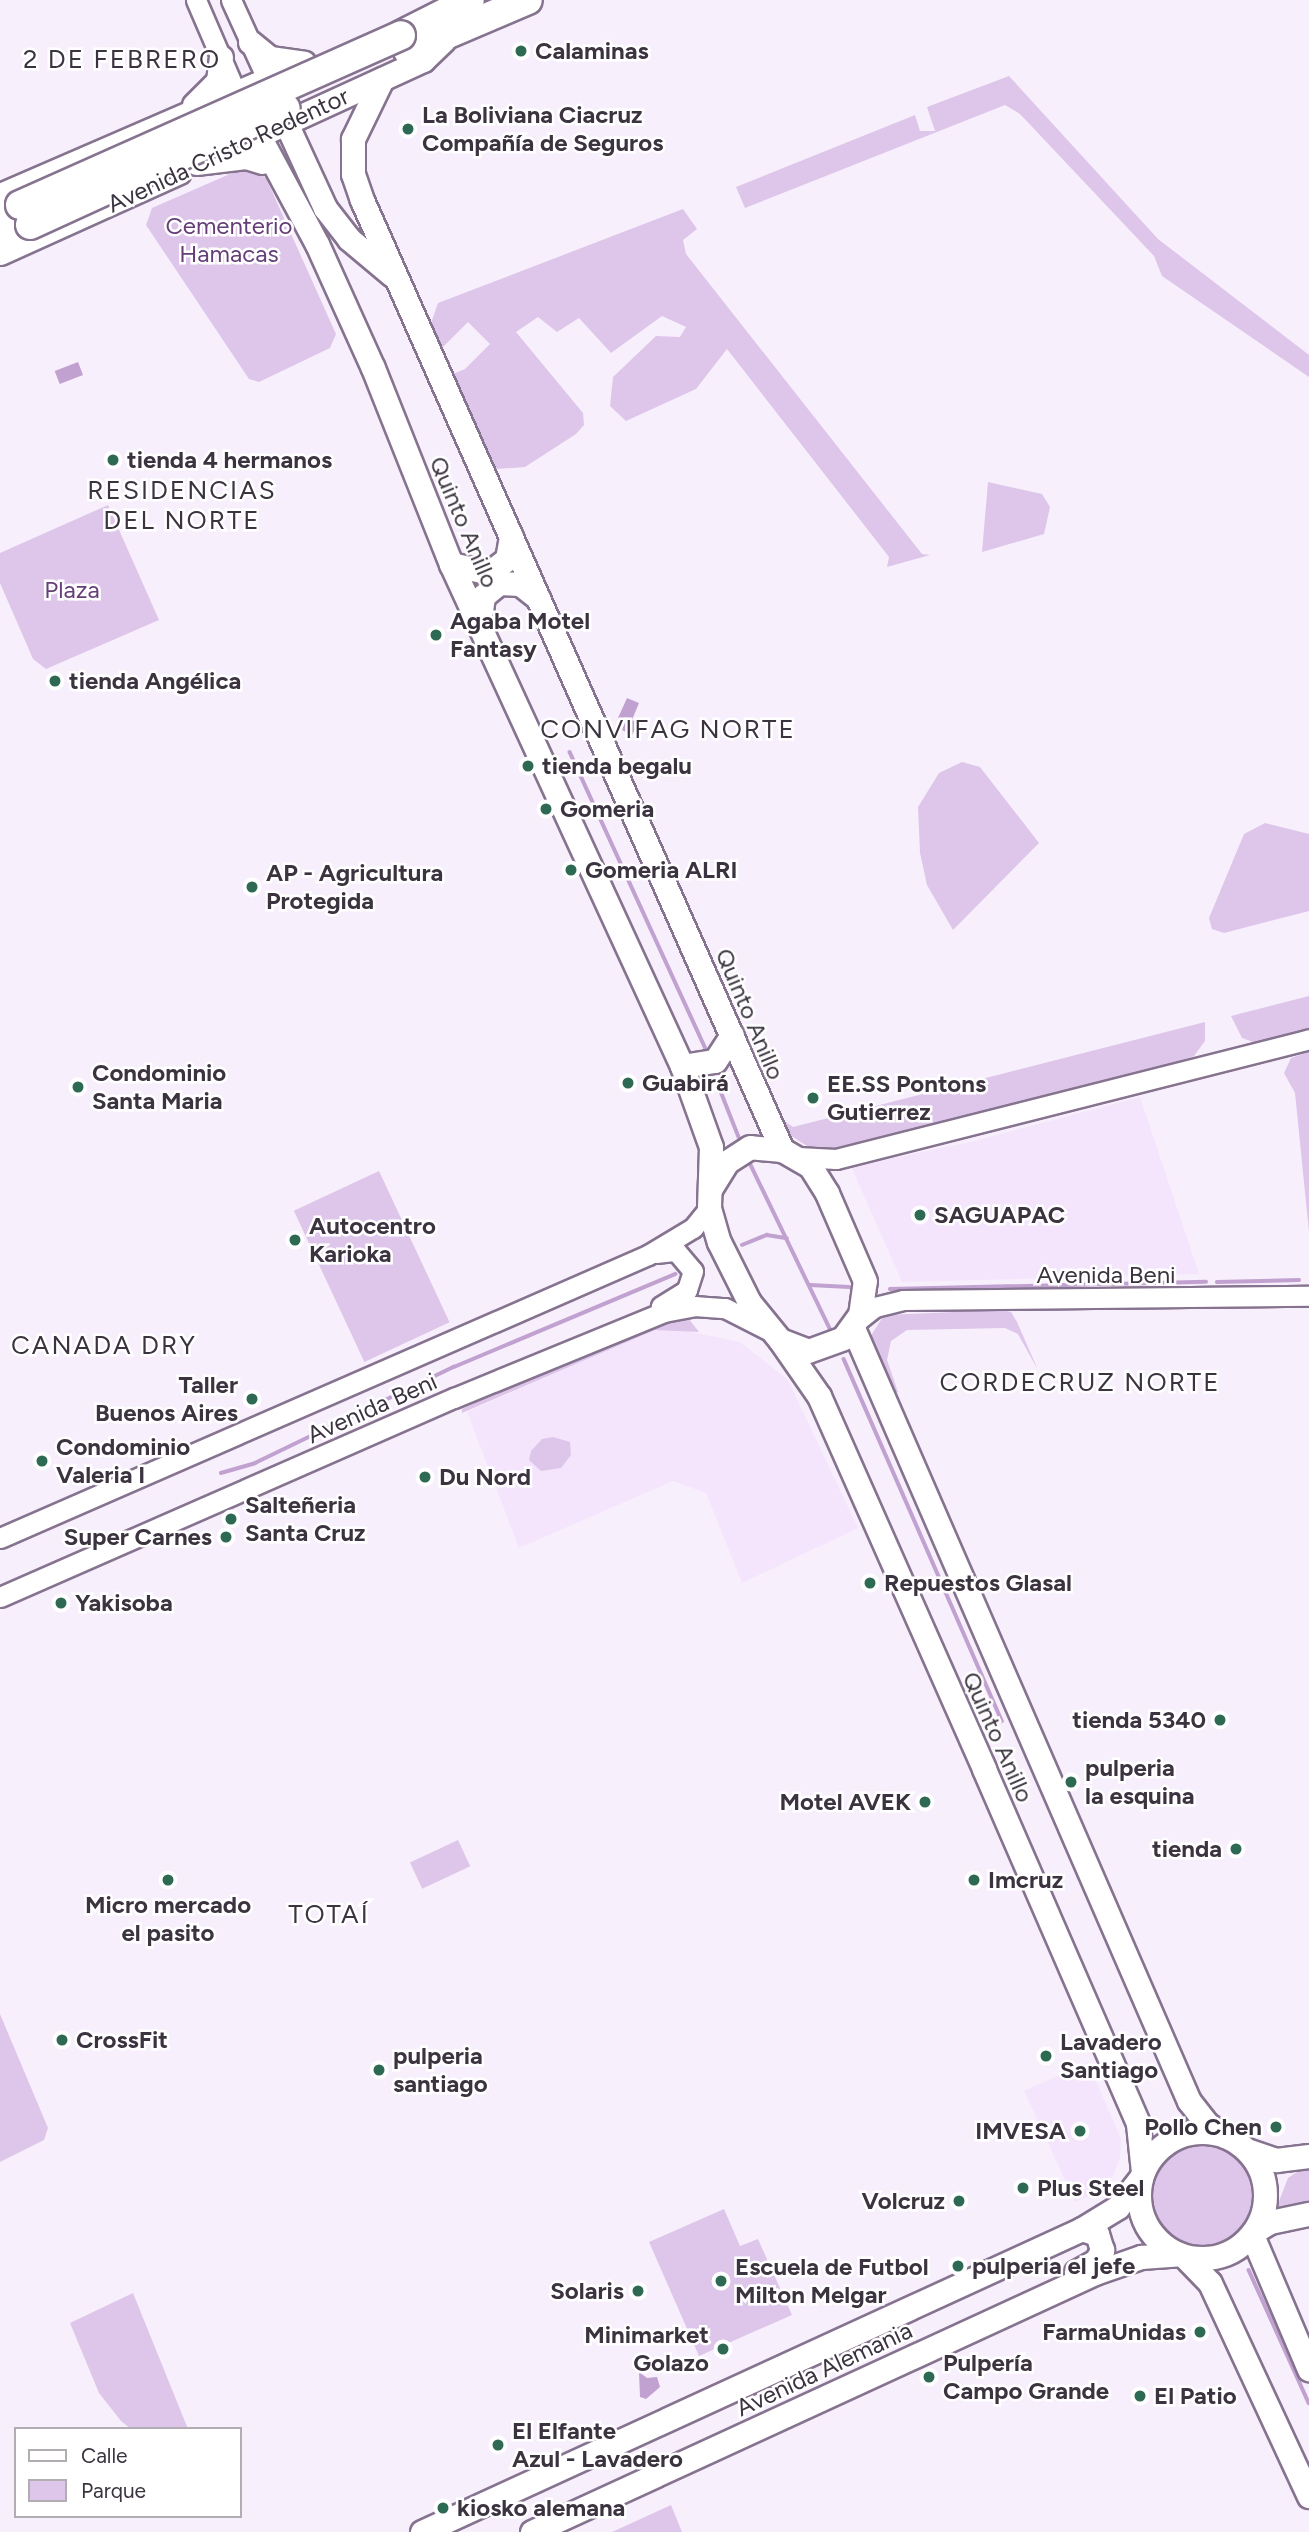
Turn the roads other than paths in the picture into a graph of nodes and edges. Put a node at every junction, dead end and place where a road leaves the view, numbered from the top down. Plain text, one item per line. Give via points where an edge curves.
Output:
1 (196, 0) edge
2 (231, 0) edge
3 (470, 0) edge
4 (527, 0) edge
5 (442, 25) junction
6 (250, 42) junction
7 (221, 57) junction
8 (307, 62) junction
9 (267, 79) junction
10 (382, 79) junction
11 (236, 93) junction
12 (327, 104) junction
13 (174, 120) junction
14 (286, 123) junction
15 (256, 137) junction
16 (196, 163) junction
17 (276, 168) junction
18 (12, 209) edge
19 (0, 241) edge
20 (0, 253) edge
21 (400, 282) junction
22 (511, 536) junction
23 (451, 564) junction
24 (538, 598) junction
25 (480, 625) junction
26 (732, 1035) junction
27 (1309, 1039) edge
28 (682, 1066) junction
29 (790, 1153) junction
30 (849, 1156) junction
31 (827, 1193) junction
32 (710, 1198) junction
33 (648, 1255) junction
34 (864, 1281) junction
35 (1309, 1296) edge
36 (903, 1300) junction
37 (855, 1325) junction
38 (772, 1333) junction
39 (548, 1358) junction
40 (0, 1538) edge
41 (0, 1597) edge
42 (1225, 2136) junction
43 (1247, 2150) junction
44 (1309, 2156) edge
45 (1142, 2175) junction
46 (1309, 2214) edge
47 (1082, 2229) junction
48 (1253, 2233) junction
49 (1182, 2255) junction
50 (1005, 2314) junction
51 (1309, 2368) edge
52 (579, 2459) junction
53 (1309, 2497) edge
54 (422, 2532) edge
55 (460, 2532) edge
56 (532, 2532) edge

1 - 7 street, Quinto Anillo
2 - 6 street, Quinto Anillo
3 - 5 highway, Avenida Cristo Redentor
4 - 5 highway, Avenida Cristo Redentor
5 - 8 main road, Avenida Cristo Redentor via 403,21
5 - 10 main road, Avenida Cristo Redentor via 423,60
5 - 18 highway, Avenida Cristo Redentor, bridge
6 - 8 main road via 270,58
6 - 9 street, Quinto Anillo
7 - 11 street, Quinto Anillo
7 - 13 main road via 214,86
8 - 9 main road, Avenida Cristo Redentor
8 - 12 main road via 283,88 284,97 290,105
9 - 11 main road, Avenida Cristo Redentor
9 - 14 main road, Quinto Anillo
10 - 12 main road, Avenida Cristo Redentor
10 - 21 main road via 358,127 351,153 362,200
11 - 13 main road, Avenida Cristo Redentor
11 - 15 main road, Quinto Anillo
12 - 14 main road, Avenida Cristo Redentor
13 - 16 main road via 207,115 223,125 220,143
13 - 18 main road, Avenida Cristo Redentor
14 - 15 main road, Avenida Cristo Redentor
14 - 21 main road, Quinto Anillo via 325,208 349,239
15 - 16 main road, Avenida Cristo Redentor
15 - 17 main road, Quinto Anillo
16 - 17 main road via 246,157
16 - 20 main road, Avenida Cristo Redentor
17 - 23 main road, Quinto Anillo via 373,368
18 - 19 highway, Avenida Cristo Redentor
21 - 22 main road, Quinto Anillo
22 - 23 main road via 508,559 489,573
22 - 24 main road, Quinto Anillo
23 - 25 main road, Quinto Anillo
24 - 25 main road via 520,584 499,583 483,596
24 - 26 main road, Quinto Anillo
25 - 28 main road, Quinto Anillo
26 - 28 main road via 715,1061
26 - 29 main road, Quinto Anillo
27 - 30 street
28 - 32 main road, Quinto Anillo via 711,1147
29 - 30 street via 825,1161
29 - 31 main road, Quinto Anillo via 818,1175
29 - 32 main road via 762,1146 738,1153 721,1167
30 - 31 street via 831,1170
31 - 34 main road, Quinto Anillo
32 - 33 street, Avenida Beni via 693,1228
32 - 38 main road, Quinto Anillo via 719,1242
33 - 39 street via 671,1250 682,1254 693,1270 690,1286 668,1304 585,1337
33 - 40 street, Avenida Beni
34 - 36 street, Avenida Beni via 882,1294
34 - 37 main road via 866,1300
35 - 36 street, Avenida Beni
36 - 37 street, Avenida Beni via 875,1307
37 - 38 main road via 820,1350 791,1347
37 - 42 main road, Quinto Anillo via 1189,2101
38 - 39 street, Avenida Beni via 725,1308 694,1306 664,1312
38 - 45 main road, Quinto Anillo via 819,1396 965,1727 1138,2124
39 - 41 street, Avenida Beni
42 - 43 main road
42 - 45 main road via 1199,2132 1180,2136 1157,2151
43 - 44 main road via 1276,2160
43 - 48 main road via 1262,2174 1266,2194
45 - 47 main road, Avenida Alemania via 1118,2207
45 - 49 main road via 1140,2209 1149,2228
46 - 48 main road via 1270,2222
47 - 50 main road via 1100,2238 1102,2250 1096,2261 1029,2295
47 - 52 main road, Avenida Alemania
48 - 49 main road via 1221,2256
48 - 51 main road
49 - 50 main road, Avenida Alemania via 1141,2257 1110,2266
49 - 53 main road via 1210,2284
50 - 56 main road, Avenida Alemania
52 - 54 main road, Avenida Alemania
52 - 55 main road via 531,2490 468,2519

